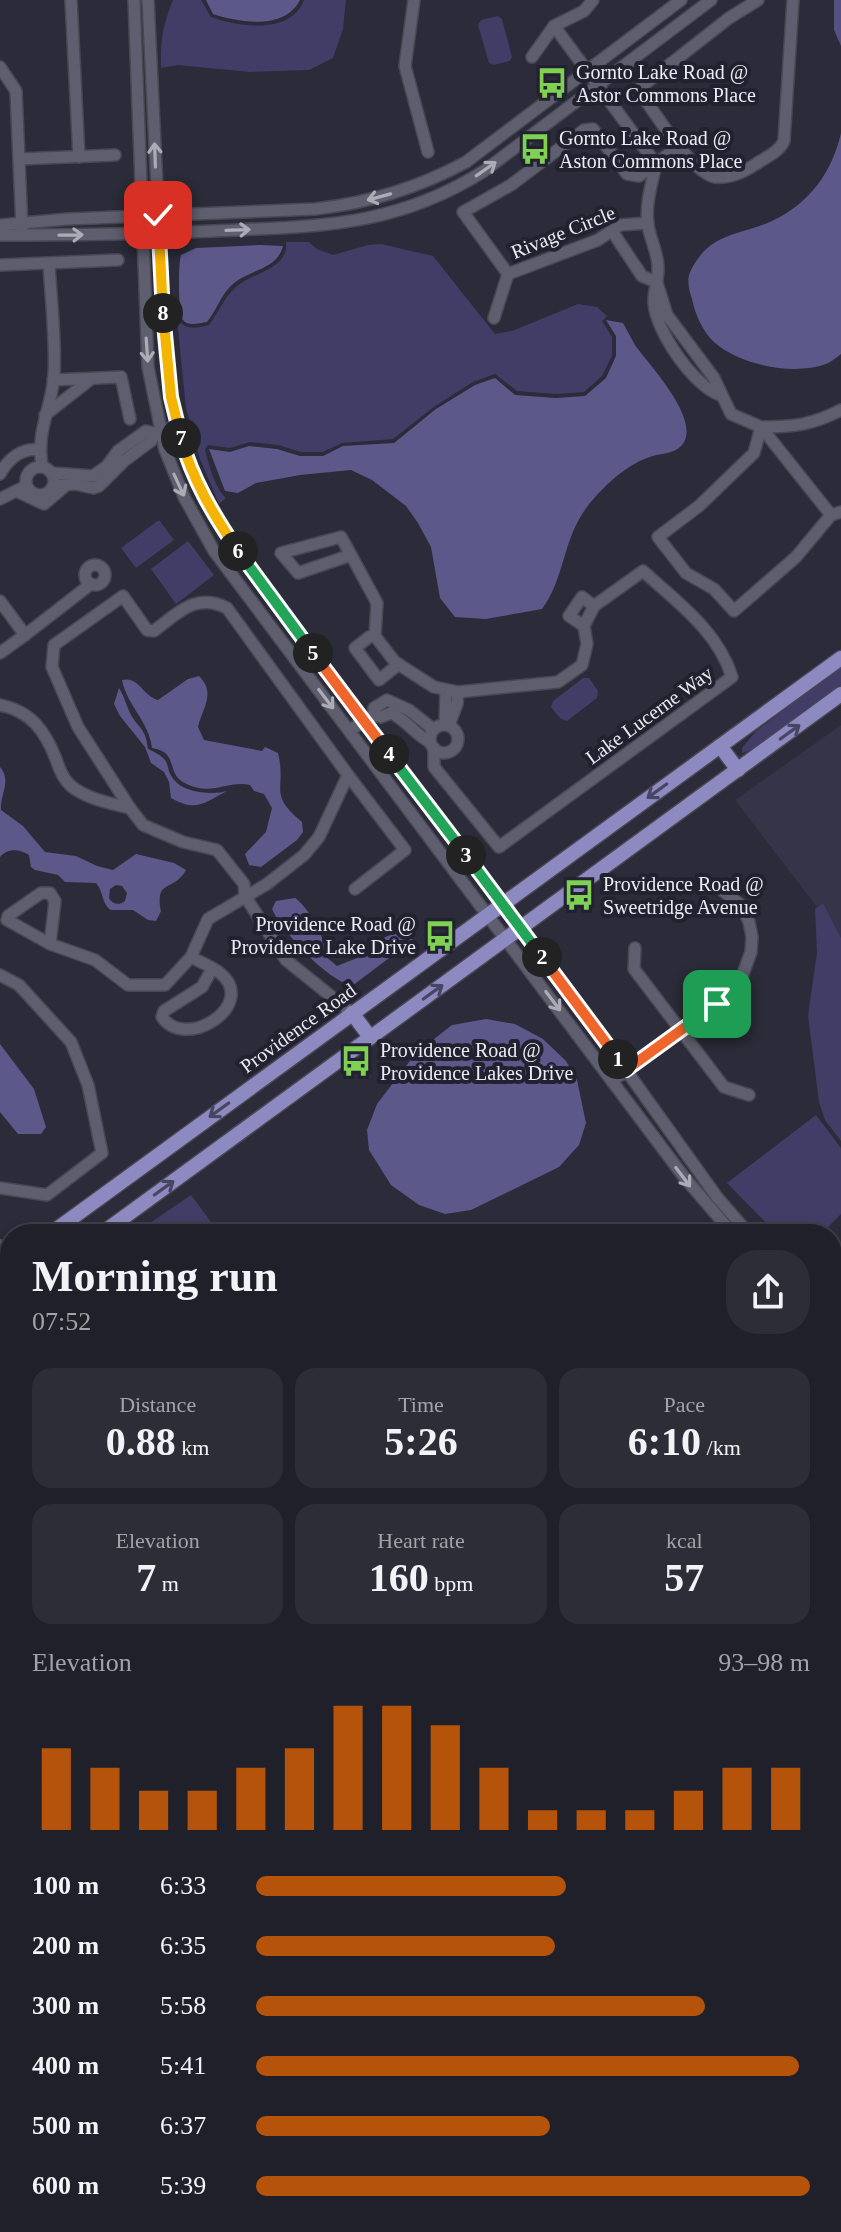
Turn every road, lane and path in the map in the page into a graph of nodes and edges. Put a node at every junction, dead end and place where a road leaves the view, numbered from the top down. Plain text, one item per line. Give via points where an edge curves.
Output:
1 (71, 0) edge
2 (134, 0) edge
3 (148, 0) edge
4 (414, 0) edge
5 (593, 0) edge
6 (681, 0) edge
7 (711, 0) edge
8 (758, 0) edge
9 (793, 0) edge
10 (554, 26) junction
11 (532, 57) dead end
12 (0, 67) edge
13 (587, 70) junction
14 (598, 85) junction
15 (680, 146) junction
16 (428, 152) dead end
17 (115, 155) dead end
18 (79, 157) junction
19 (20, 159) junction
20 (656, 164) junction
21 (158, 215) junction
22 (141, 216) junction
23 (21, 222) junction
24 (648, 223) junction
25 (0, 225) edge
26 (612, 231) junction
27 (160, 233) junction
28 (142, 234) junction
29 (0, 235) edge
30 (22, 235) junction
31 (118, 260) dead end
32 (49, 264) junction
33 (0, 265) edge
34 (508, 274) junction
35 (656, 282) junction
36 (494, 318) dead end
37 (688, 346) junction
38 (678, 354) junction
39 (92, 378) junction
40 (53, 380) junction
41 (720, 395) junction
42 (841, 410) edge
43 (44, 415) junction
44 (130, 419) dead end
45 (177, 426) junction
46 (761, 427) junction
47 (156, 432) junction
48 (40, 450) junction
49 (1, 470) edge
50 (47, 470) junction
51 (58, 486) junction
52 (21, 488) junction
53 (0, 499) edge
54 (836, 514) edge
55 (351, 555) junction
56 (91, 584) dead end
57 (0, 601) edge
58 (594, 606) junction
59 (584, 626) junction
60 (25, 635) junction
61 (375, 636) junction
62 (0, 653) edge
63 (841, 658) edge
64 (399, 664) junction
65 (452, 691) junction
66 (841, 694) edge
67 (0, 705) edge
68 (369, 718) junction
69 (350, 730) junction
70 (439, 737) junction
71 (720, 746) junction
72 (738, 770) junction
73 (348, 775) junction
74 (130, 808) junction
75 (355, 889) dead end
76 (722, 890) dead end
77 (245, 896) junction
78 (502, 904) junction
79 (487, 915) junction
80 (521, 928) junction
81 (506, 939) junction
82 (50, 944) junction
83 (635, 948) dead end
84 (191, 957) junction
85 (212, 969) junction
86 (0, 975) edge
87 (352, 1013) junction
88 (680, 1032) junction
89 (370, 1037) junction
90 (626, 1070) junction
91 (612, 1081) junction
92 (749, 1095) dead end
93 (0, 1188) edge
94 (64, 1224) edge
95 (115, 1224) edge
96 (724, 1224) edge
97 (740, 1224) edge
98 (0, 2096) edge
99 (0, 2146) edge

1 - 18 street
2 - 22 street
21 -> 3 street
4 - 16 street via 405,66
5 - 10 street via 584,11
6 - 13 street
7 - 14 street
8 - 15 street via 641,87
9 - 15 street via 781,148 738,174 712,177
10 - 11 street
10 - 13 street
12 - 19 street via 16,91
13 - 14 street
13 -> 21 street via 466,162 403,191 342,206
14 - 20 street
27 -> 14 street via 345,224 404,210 484,171
15 - 20 street, Rivage Circle
17 - 18 street
18 - 19 street
19 - 23 street
20 - 24 street
20 - 34 street, Rivage Circle via 639,176 627,174 593,129 584,130 511,185 463,212
21 - 22 street
21 - 27 street
22 - 23 street
22 - 28 street
23 - 25 street
23 - 30 street
24 - 26 street, Rivage Circle via 620,225
24 - 35 street via 659,265
26 - 34 street, Rivage Circle
26 - 35 street via 642,276
27 - 28 street
27 - 45 street via 165,352
30 -> 28 street
28 -> 47 street
29 - 30 street
31 - 32 street
32 - 33 street
32 - 40 street
34 - 36 street
35 - 37 street via 667,315
35 - 38 street via 657,322
37 - 38 street
37 - 41 street via 714,378
38 - 41 street via 707,391
39 - 40 street
39 - 43 street
39 - 44 street via 121,377
40 - 43 street
41 - 46 street via 731,414
42 - 46 street via 818,422
43 - 48 street
45 - 47 street
45 - 68 street via 192,472 224,531
46 - 54 street
46 - 54 street via 754,453 658,537 686,573 714,589 734,611
47 - 50 street via 146,431 93,476
47 - 51 street via 99,486
47 -> 69 street via 214,551
48 - 49 street via 31,448 15,456
48 - 50 street
50 - 51 street
50 - 52 street via 33,468
51 - 52 street via 39,495
52 - 53 street
55 - 55 street via 341,537 281,553 298,573
55 - 61 street via 377,603
56 - 60 street
57 - 60 street
58 - 59 street, Lake Lucerne Way
58 - 59 street via 582,597 569,616
58 - 70 street, Lake Lucerne Way via 643,571 701,623 732,677 499,847 434,767
59 - 65 street, Lake Lucerne Way via 582,665 558,682
60 - 62 street
61 - 64 street
61 - 64 street via 355,648 379,680
63 - 71 main road, Providence Road
64 - 65 street via 434,687
65 - 70 street, Lake Lucerne Way
72 -> 66 main road
67 - 74 street via 28,715 43,732 72,787
68 - 69 street
68 - 70 street via 391,713 405,719 421,737
68 - 78 street
69 - 79 street
71 - 72 main road
71 -> 78 main road, Providence Road
72 - 80 main road
73 - 74 street via 227,608 193,602 154,631 147,630 123,596 54,645 52,667 78,727
73 - 75 street via 405,850
73 - 77 street via 319,837 304,855
74 - 77 street via 143,825 217,850 244,884
76 - 88 street via 742,906 751,952 730,994
77 - 84 street via 208,919
77 - 87 street via 286,960
78 - 79 main road, Providence Road
78 - 80 street
79 - 81 street
79 - 87 main road, Providence Road
80 - 81 main road
80 - 90 street
89 -> 81 main road
81 -> 91 street
82 - 82 street via 55,901 50,893 41,893 7,920
82 - 84 street via 95,960 128,985 165,985
83 - 88 street via 634,969
84 - 85 street
85 - 85 street via 222,974 230,991 228,1009 217,1020 190,1029 164,1021 164,1011 192,996
86 - 93 street via 19,985 71,1042 88,1085 102,1153 47,1195
87 - 89 main road
87 -> 94 main road, Providence Road
88 - 90 street
88 - 92 street via 724,1087
95 -> 89 main road
90 - 91 street
90 - 97 street
91 -> 96 street
98 - 99 street

